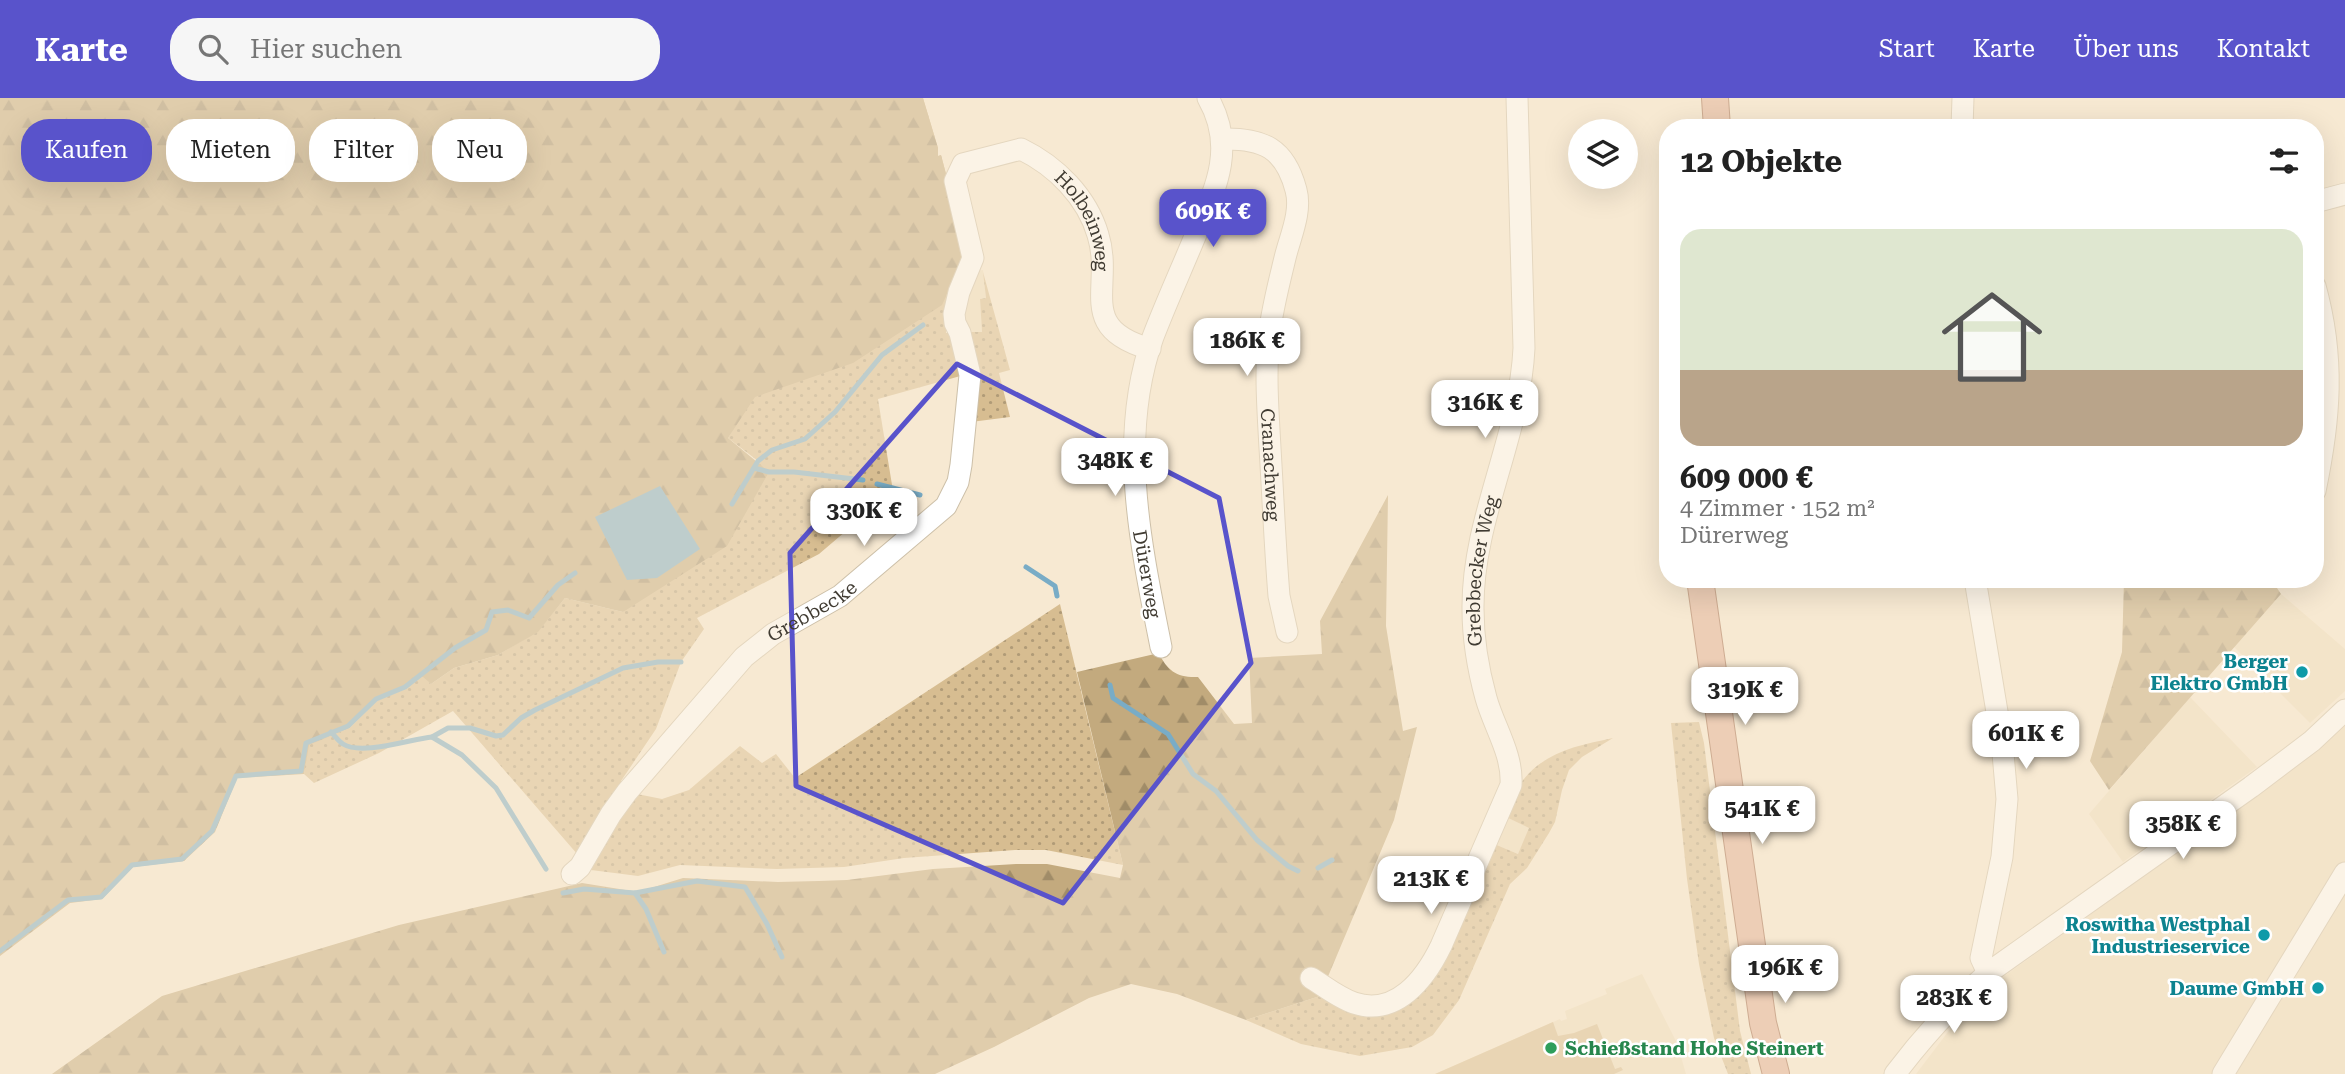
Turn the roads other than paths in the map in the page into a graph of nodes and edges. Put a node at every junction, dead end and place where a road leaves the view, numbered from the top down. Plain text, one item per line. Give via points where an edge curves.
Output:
1 (1208, 98) edge
2 (1517, 98) edge
3 (1715, 98) edge
4 (1963, 98) edge
5 (1716, 119) edge
6 (1962, 119) edge
7 (1222, 139) junction
8 (963, 164) joint
9 (2345, 194) edge
10 (2324, 200) edge
11 (2324, 330) edge
12 (1150, 349) junction
13 (2324, 449) edge
14 (1701, 588) edge
15 (1977, 588) edge
16 (1287, 632) dead end
17 (1161, 647) dead end
18 (2345, 710) edge
19 (2345, 873) edge
20 (572, 874) dead end
21 (1988, 973) junction
22 (1311, 978) dead end
23 (1776, 1074) edge
24 (1895, 1074) edge
25 (2224, 1074) edge

1 - 7 street, Dürerweg
2 - 22 street, Grebbecker Weg via 1523,377 1485,521 1473,609 1479,670 1505,748 1511,785 1441,946 1417,986 1398,999 1373,1007 1353,1003
3 - 5 main road
4 - 6 street
7 - 12 street, Dürerweg via 1220,175
7 - 16 street, Cranachweg via 1256,140 1279,155 1298,201 1277,290 1268,374 1279,596
8 - 12 street, Holbeinweg via 1021,149 1065,181 1080,198 1099,237 1105,317 1120,338
8 - 20 street, Grebbecke via 955,181 973,258 954,314 970,375 961,465 952,496 840,596 773,634 744,657 627,792
9 - 10 street
11 - 13 street via 2329,390
12 - 17 street, Dürerweg via 1140,393 1134,473 1139,532
14 - 23 main road via 1763,1023
15 - 21 street via 2007,799 2002,857 1981,958
18 - 21 street via 2252,787
19 - 25 street
21 - 24 street via 1927,1033

